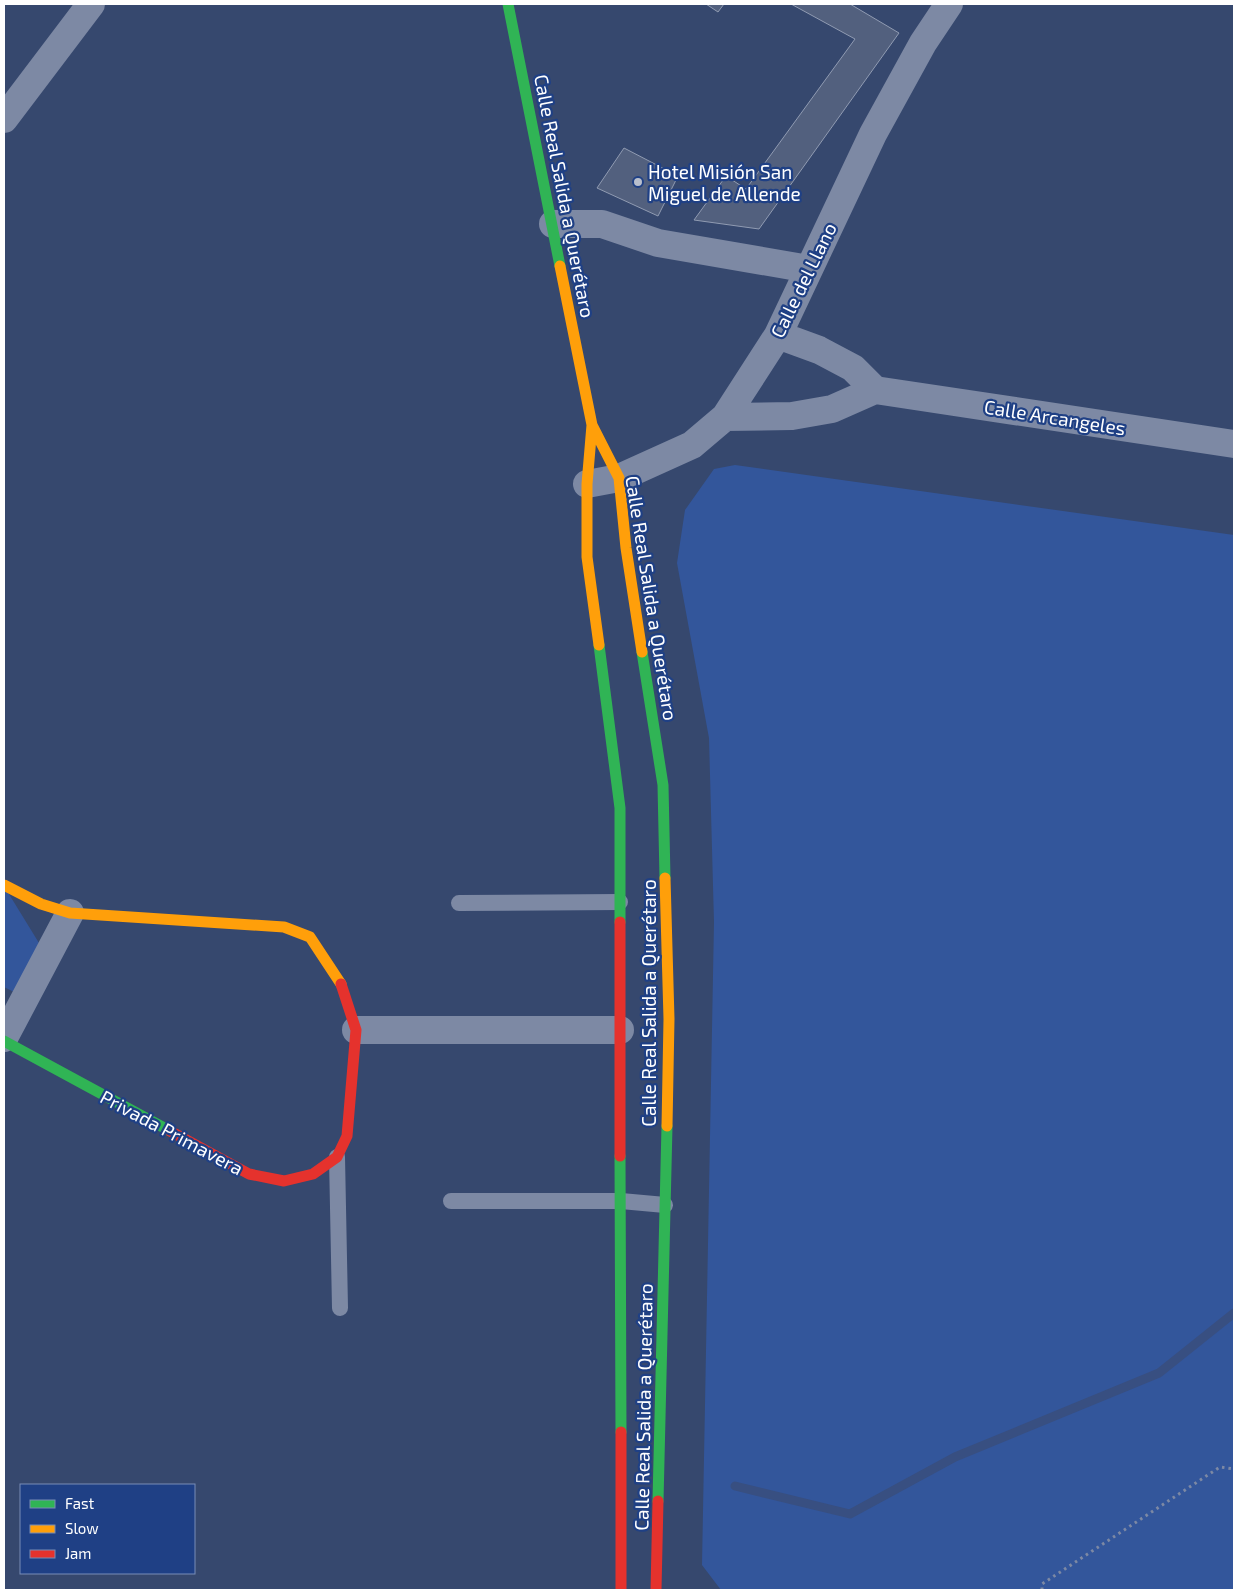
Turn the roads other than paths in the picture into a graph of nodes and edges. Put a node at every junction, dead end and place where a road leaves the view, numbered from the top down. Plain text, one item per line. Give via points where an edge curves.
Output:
1 (91, 4) edge
2 (508, 4) edge
3 (949, 4) edge
4 (4, 119) edge
5 (553, 224) junction
6 (809, 269) junction
7 (778, 335) junction
8 (875, 390) junction
9 (726, 416) junction
10 (592, 425) junction
11 (1234, 444) edge
12 (619, 478) junction
13 (587, 484) junction
14 (4, 885) edge
15 (620, 902) junction
16 (459, 903) dead end
17 (70, 913) junction
18 (356, 1030) junction
19 (620, 1030) junction
20 (4, 1040) edge
21 (336, 1157) junction
22 (451, 1201) dead end
23 (621, 1201) junction
24 (665, 1205) junction
25 (340, 1308) dead end
26 (621, 1590) edge
27 (656, 1590) edge

1 - 4 street
2 - 5 street, Calle Real Salida a Querétaro
3 - 6 street, Calle del Llano via 923,43 873,134
5 - 6 street via 602,224 658,243
5 - 10 street, Calle Real Salida a Querétaro
6 - 7 street, Calle del Llano
7 - 8 street via 819,350 853,368
7 - 9 street, Calle del Llano
8 - 9 street via 832,409 792,416
8 - 11 street, Calle Arcangeles
9 - 12 street, Calle del Llano via 692,445
10 - 12 street, Calle Real Salida a Querétaro
10 - 13 street, Calle Real Salida a Querétaro
12 - 13 street, Calle del Llano
12 - 24 street, Calle Real Salida a Querétaro via 626,548 663,785 669,1019
13 - 15 street, Calle Real Salida a Querétaro via 587,557 620,808
14 - 17 street, Privada Primavera via 41,904
15 - 16 lane
15 - 19 street, Calle Real Salida a Querétaro
17 - 18 street, Privada Primavera via 284,927 310,937 339,978
17 - 20 street
18 - 19 street
18 - 21 street, Privada Primavera via 346,1136
19 - 23 street, Calle Real Salida a Querétaro
20 - 21 street, Privada Primavera via 249,1174 284,1182 313,1174
21 - 25 lane
22 - 23 lane
23 - 24 lane
23 - 26 street, Calle Real Salida a Querétaro
24 - 27 street, Calle Real Salida a Querétaro

